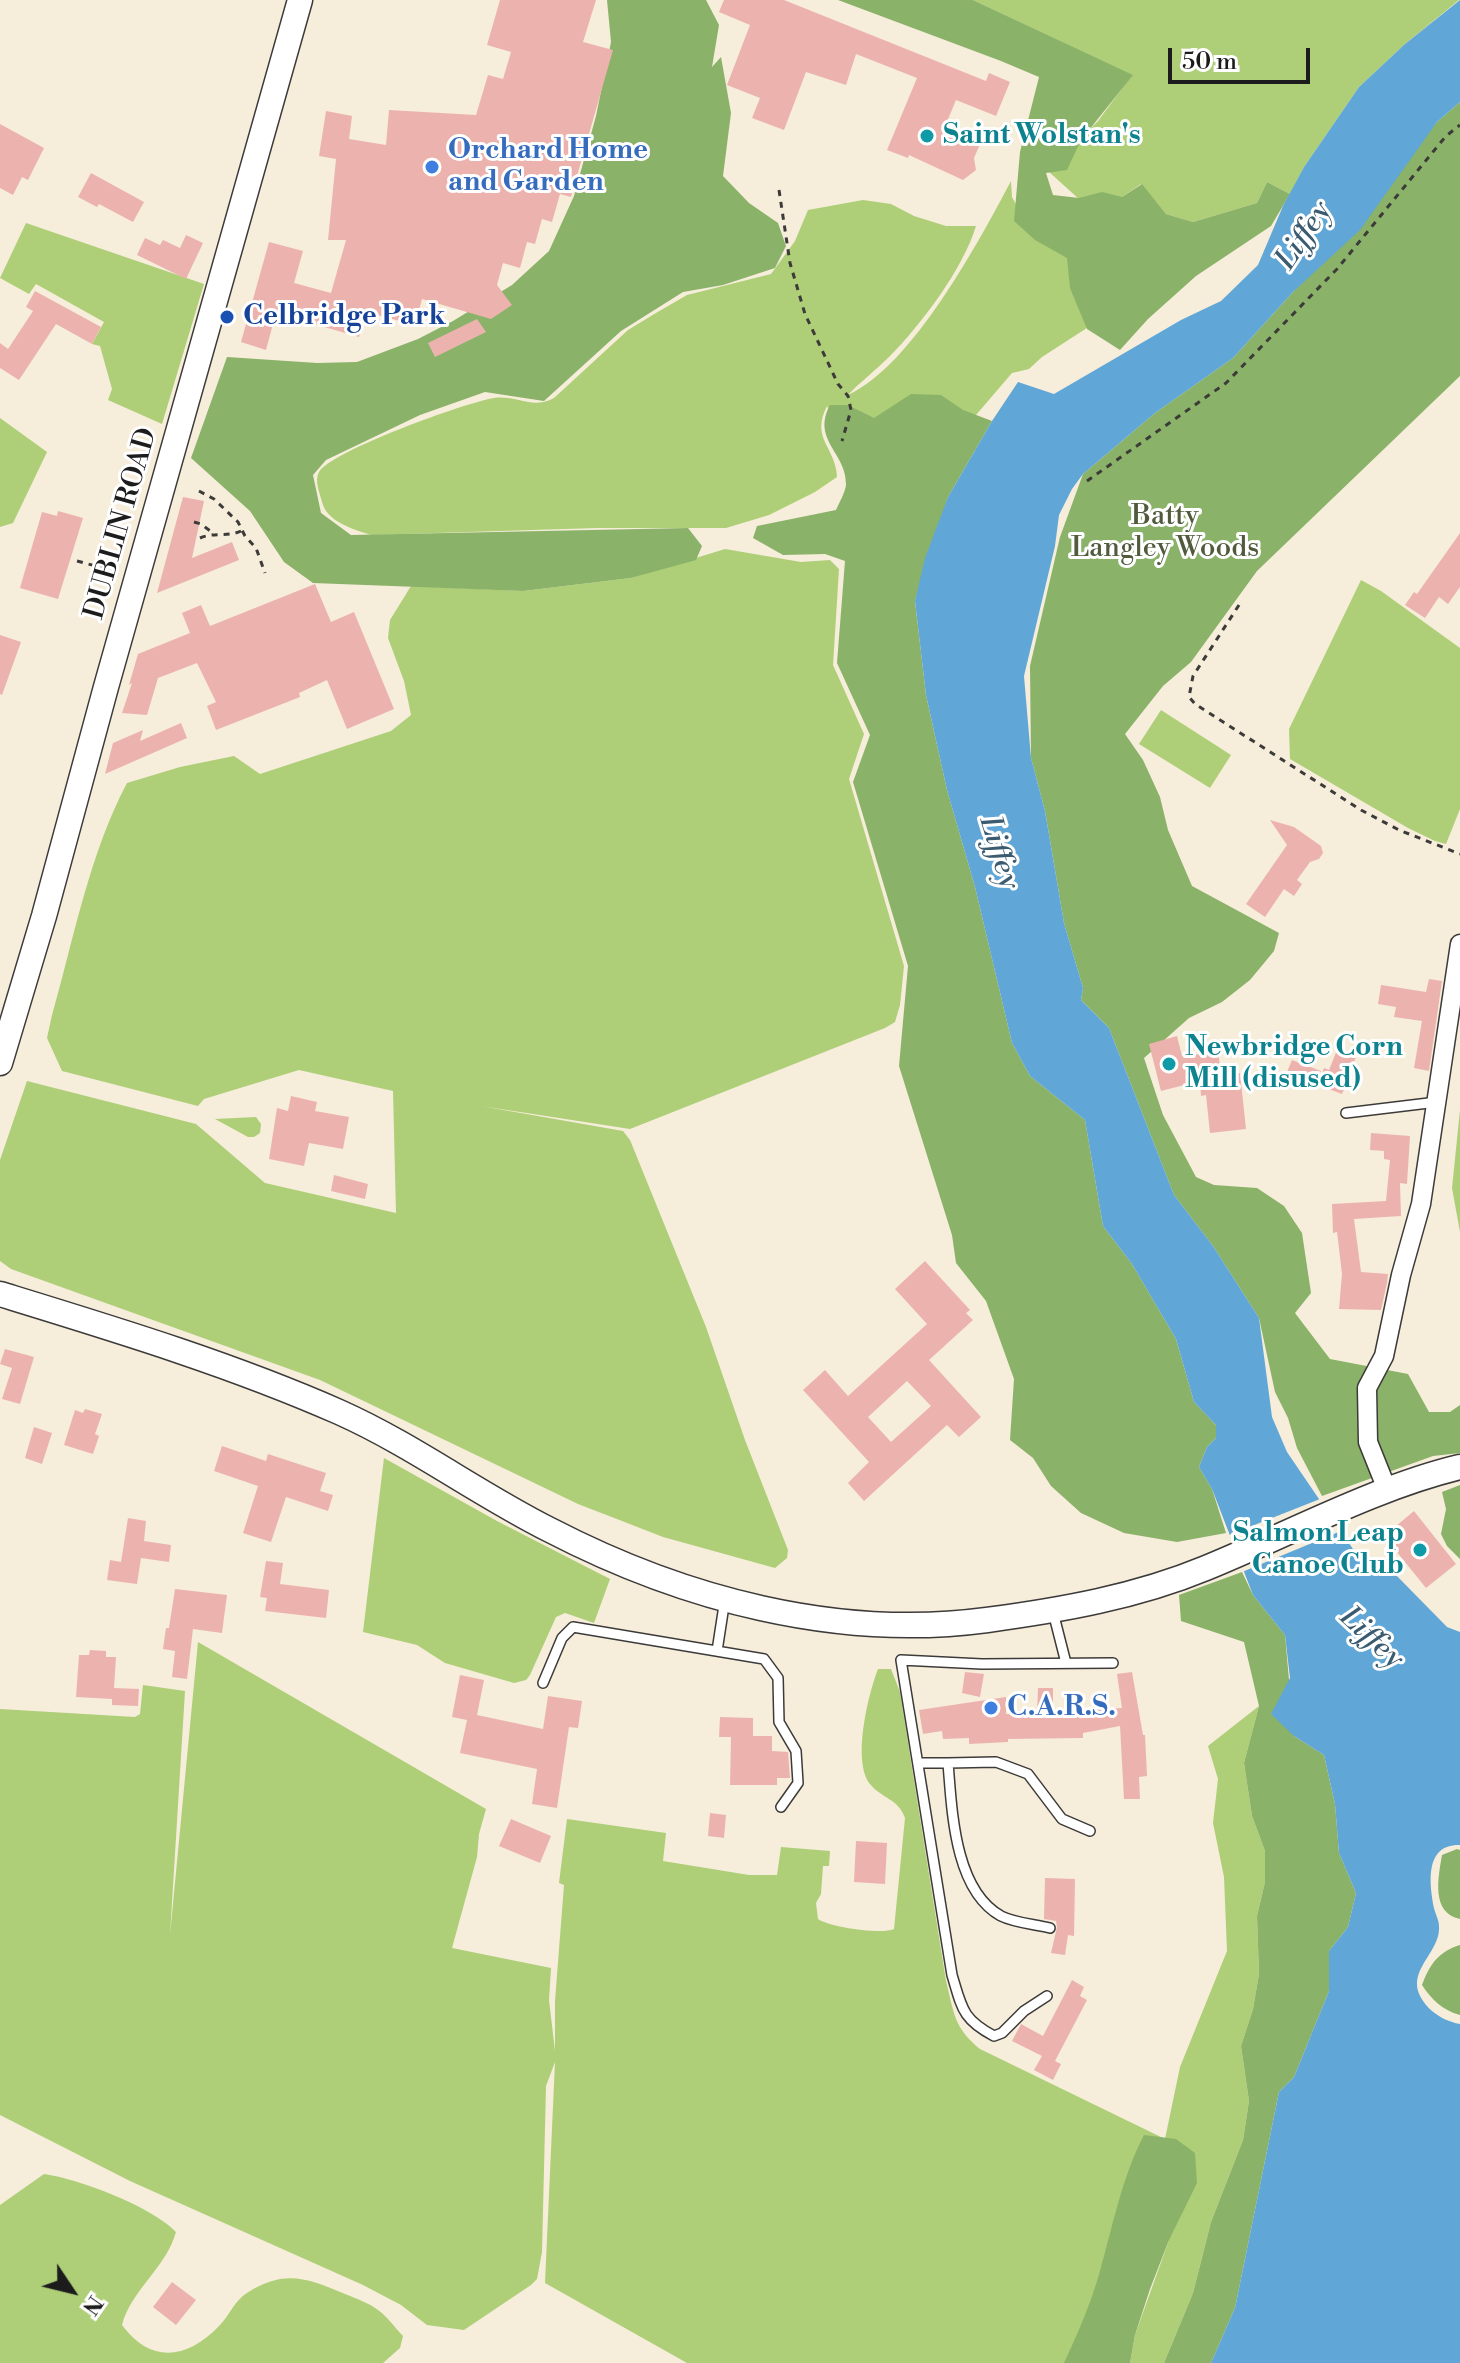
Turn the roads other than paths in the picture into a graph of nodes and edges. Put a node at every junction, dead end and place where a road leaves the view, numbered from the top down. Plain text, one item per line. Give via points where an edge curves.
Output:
1 (300, 0) edge
2 (1460, 944) edge
3 (0, 1063) edge
4 (1437, 1102) junction
5 (1346, 1113) dead end
6 (0, 1294) edge
7 (1460, 1467) edge
8 (1388, 1492) junction
9 (725, 1599) junction
10 (1053, 1610) junction
11 (717, 1651) junction
12 (1066, 1663) junction
13 (1113, 1663) dead end
14 (543, 1683) dead end
15 (919, 1763) junction
16 (948, 1763) junction
17 (781, 1807) dead end
18 (1090, 1831) dead end
19 (1050, 1928) dead end
20 (1047, 1996) dead end

1 - 3 main road, DUBLIN ROAD
2 - 4 street
4 - 5 lane
4 - 8 street via 1421,1204 1384,1356 1367,1388 1368,1442
6 - 9 main road via 205,1360 339,1412 549,1530 645,1573
7 - 8 main road
8 - 10 main road via 1205,1569 1130,1594
9 - 10 main road via 806,1617 890,1626 954,1624
9 - 11 lane
10 - 12 lane
11 - 14 lane via 573,1627 562,1638
11 - 17 lane via 764,1659 778,1678 779,1722 796,1751 798,1783
12 - 13 lane
12 - 15 lane via 901,1660
15 - 16 lane
15 - 20 lane via 952,1975 962,2007 973,2025 994,2036
16 - 18 lane via 996,1762 1028,1774 1062,1819
16 - 19 lane via 956,1836 974,1890 999,1915

